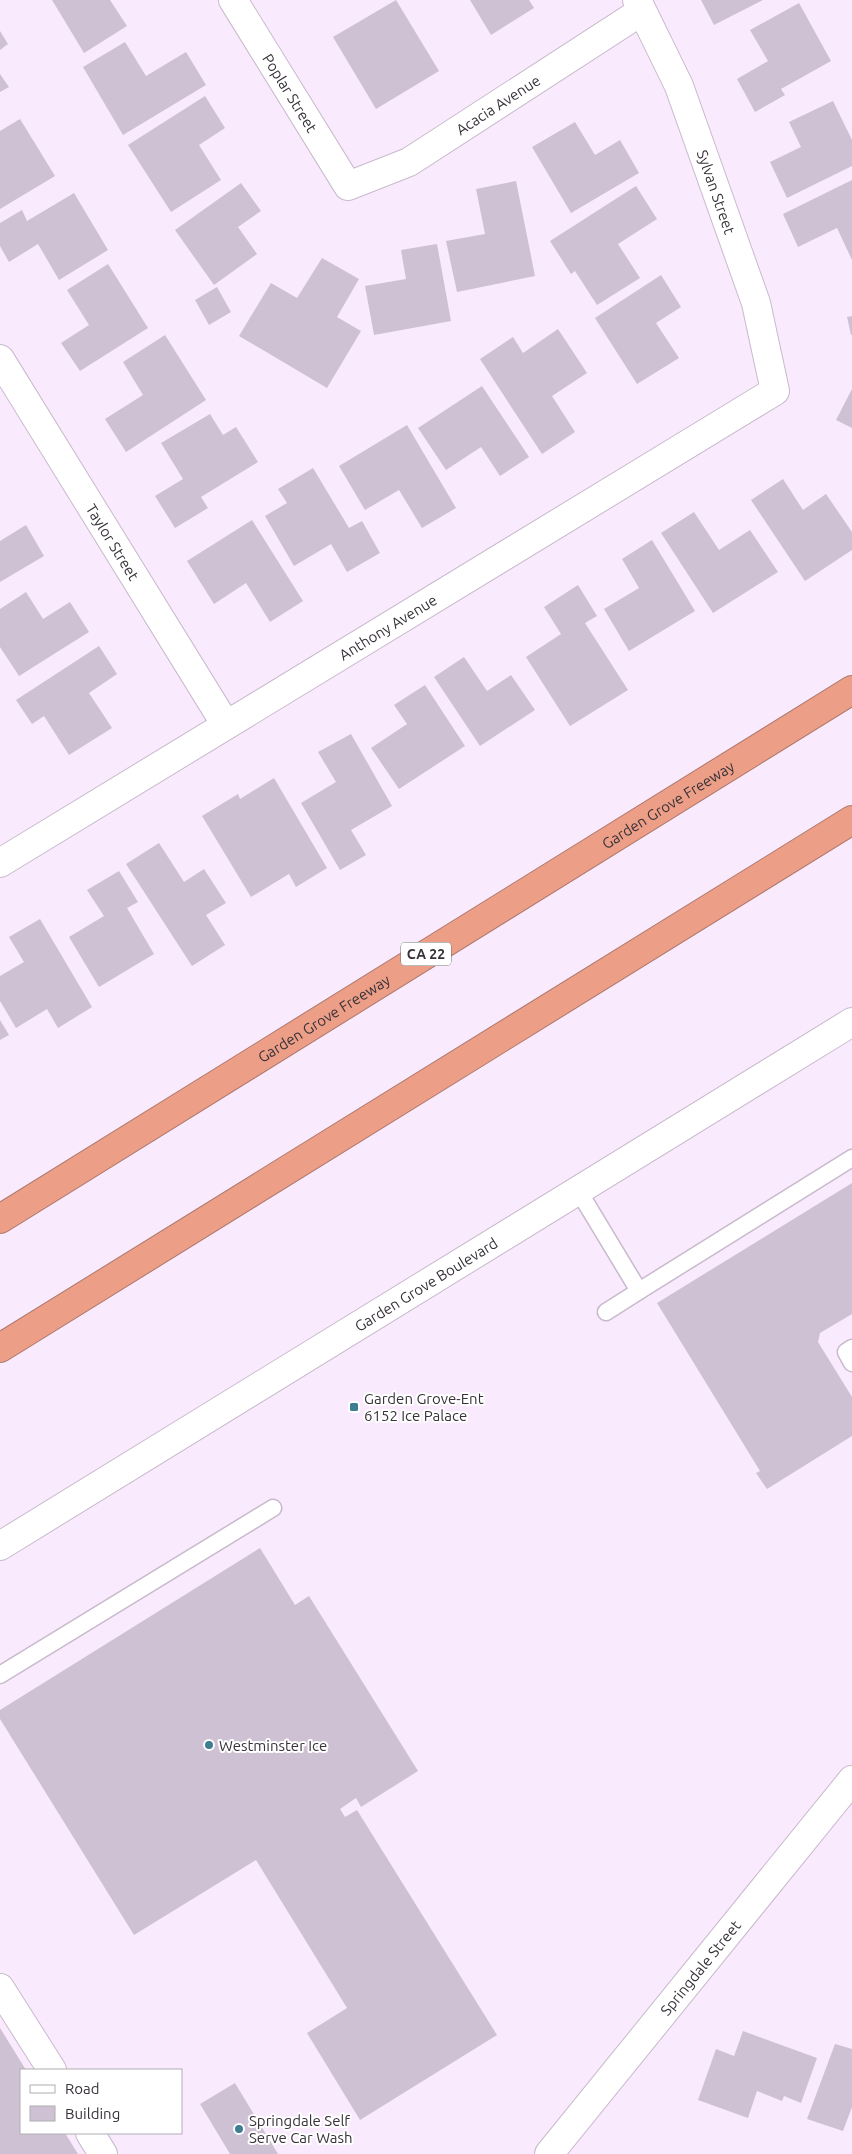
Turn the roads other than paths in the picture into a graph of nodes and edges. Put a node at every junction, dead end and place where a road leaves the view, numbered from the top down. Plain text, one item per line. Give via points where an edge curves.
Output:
1 (233, 0) edge
2 (639, 6) edge
3 (348, 186) joint
4 (0, 359) edge
5 (774, 392) joint
6 (852, 690) edge
7 (226, 725) junction
8 (852, 820) edge
9 (0, 863) edge
10 (852, 1022) edge
11 (852, 1158) edge
12 (578, 1190) junction
13 (0, 1219) edge
14 (639, 1291) junction
15 (606, 1312) dead end
16 (0, 1348) edge
17 (852, 1348) edge
18 (852, 1363) edge
19 (273, 1508) dead end
20 (0, 1546) edge
21 (0, 1675) edge
22 (852, 1780) edge
23 (0, 1988) edge
24 (51, 2069) edge
25 (91, 2134) edge
26 (103, 2154) edge
27 (549, 2154) edge

1 - 3 street, Poplar Street
2 - 3 street, Acacia Avenue via 409,162
2 - 5 street, Sylvan Street via 679,86 756,303
4 - 7 street, Taylor Street
5 - 7 street, Anthony Avenue
6 - 13 highway, Garden Grove Freeway / CA 22
7 - 9 street, Anthony Avenue
8 - 16 highway
10 - 12 street, Garden Grove Boulevard
11 - 14 lane
12 - 14 lane
12 - 20 street, Garden Grove Boulevard
14 - 15 lane
17 - 18 lane via 846,1352
19 - 21 lane
22 - 27 street, Springdale Street
23 - 24 street
25 - 26 street

